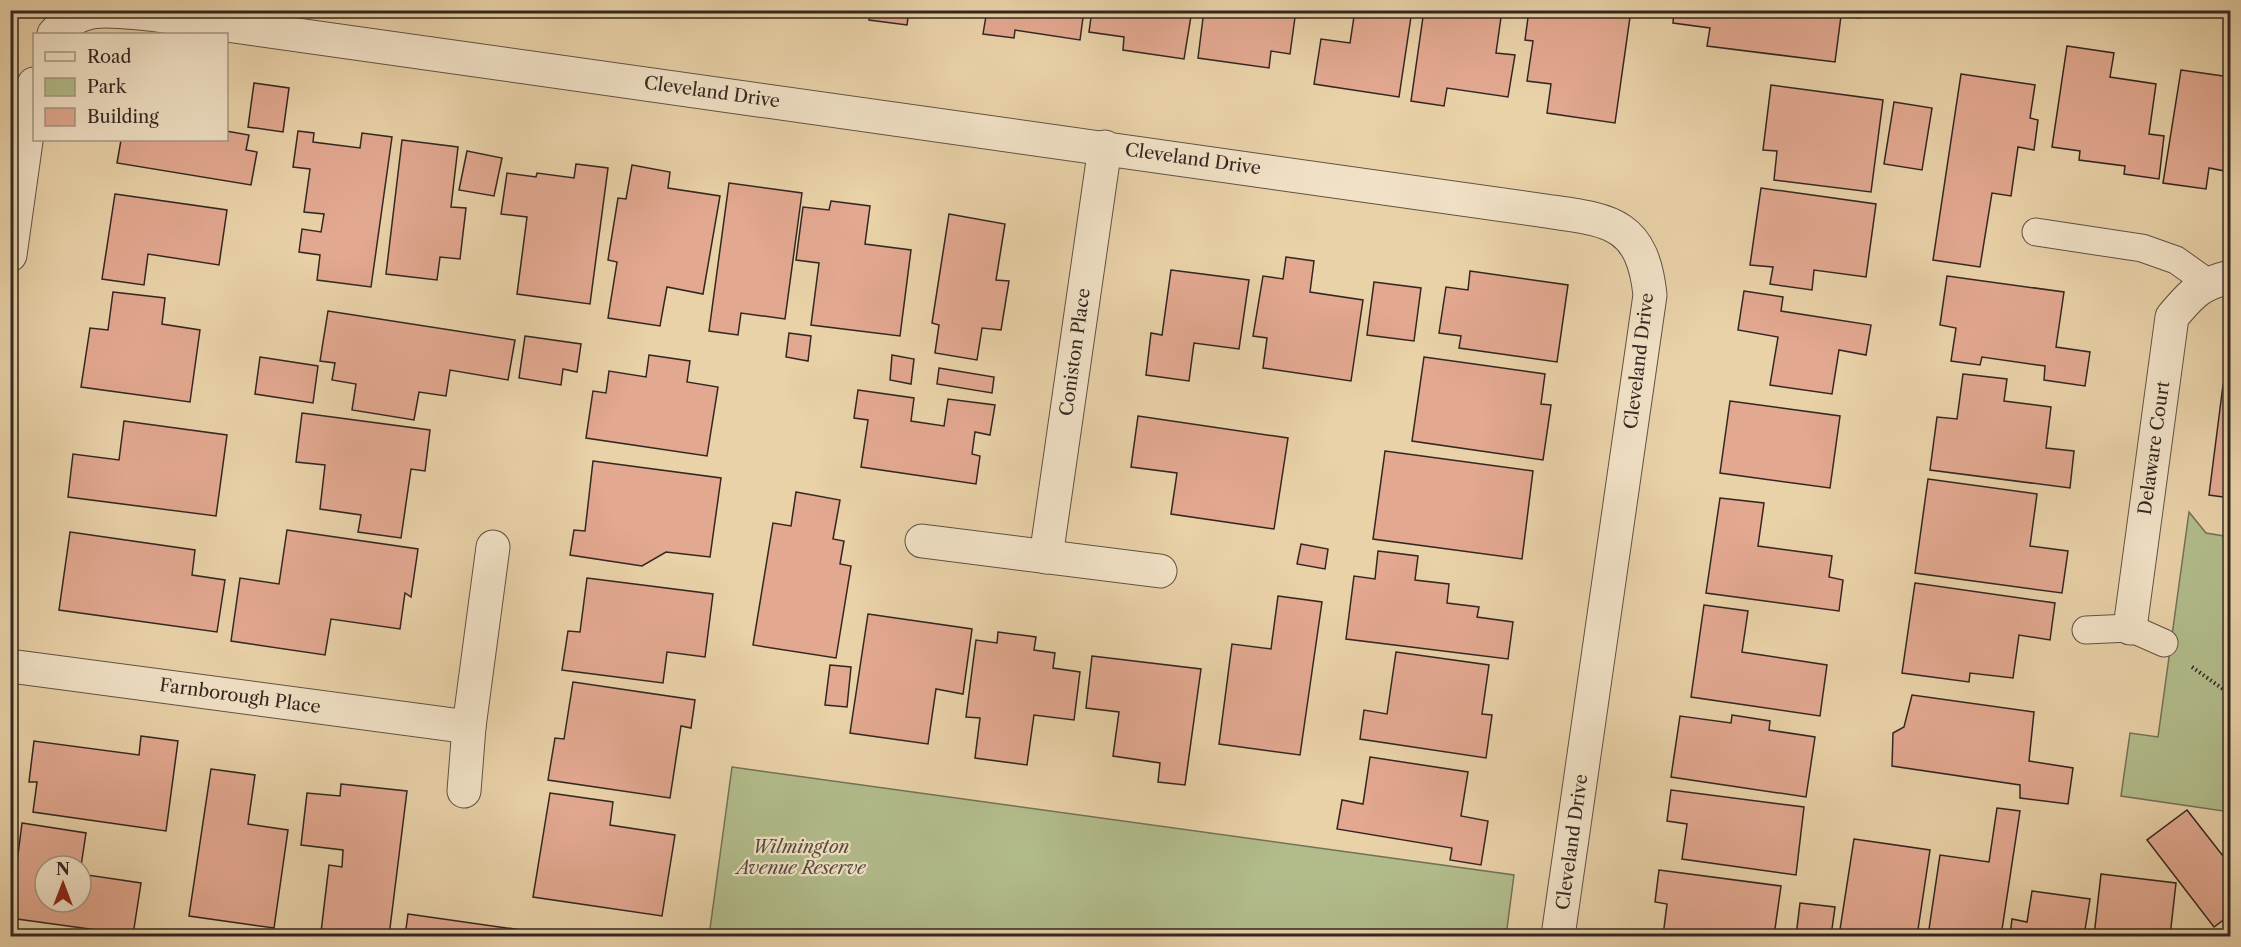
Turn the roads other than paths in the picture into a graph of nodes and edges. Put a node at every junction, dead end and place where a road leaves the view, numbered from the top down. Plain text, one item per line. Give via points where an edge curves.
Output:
1 (55, 33) edge
2 (33, 91) edge
3 (1105, 147) junction
4 (2036, 232) dead end
5 (10, 255) edge
6 (2219, 279) edge
7 (922, 542) dead end
8 (493, 547) dead end
9 (1046, 557) junction
10 (1160, 572) dead end
11 (2130, 628) junction
12 (2086, 630) dead end
13 (2164, 643) road end
14 (10, 666) edge
15 (469, 727) junction
16 (464, 790) dead end
17 (1558, 936) edge

1 - 3 street, Cleveland Drive via 73,16 87,12 149,14
2 - 5 street
3 - 9 street, Coniston Place
3 - 17 street, Cleveland Drive via 1583,216 1622,229 1637,244 1647,267 1650,295
4 - 6 lane, Delaware Court via 2142,248
6 - 11 street, Delaware Court via 2188,298 2172,316
7 - 9 street
8 - 15 street
9 - 10 street
11 - 12 lane
11 - 13 lane
14 - 15 street, Farnborough Place
15 - 16 street

